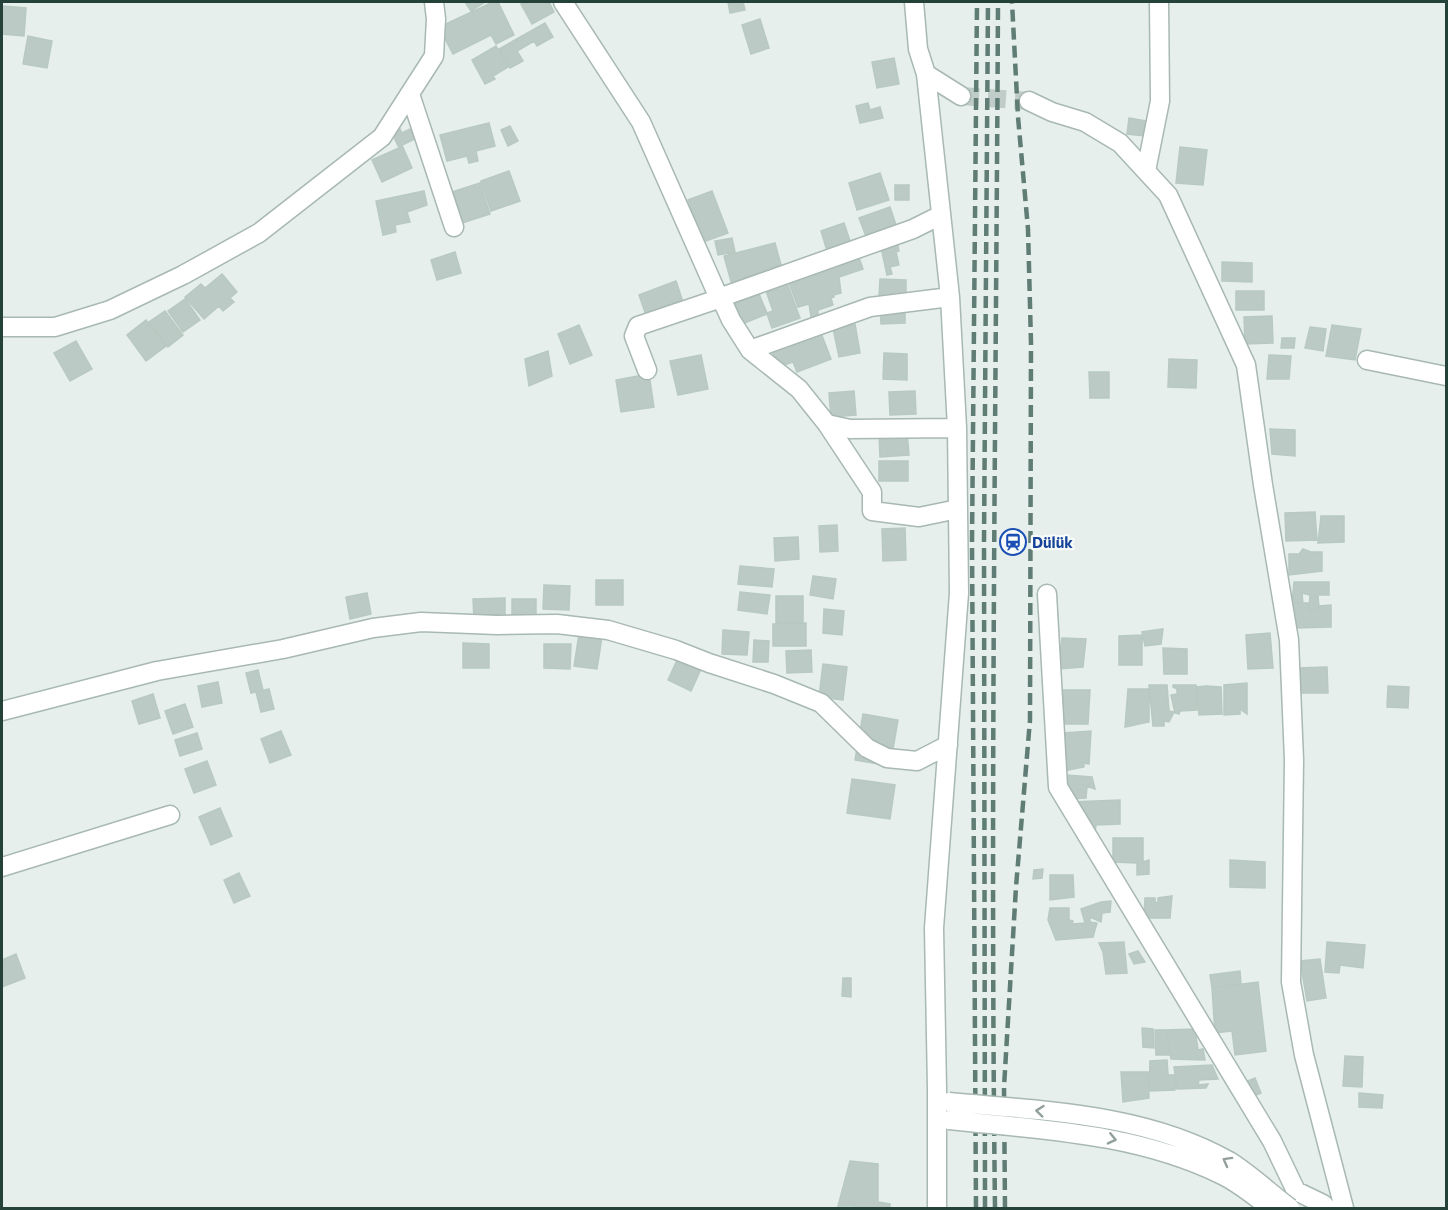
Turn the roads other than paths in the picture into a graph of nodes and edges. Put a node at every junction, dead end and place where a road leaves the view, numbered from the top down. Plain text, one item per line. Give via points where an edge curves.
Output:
1 (434, 2) edge
2 (563, 2) edge
3 (914, 2) edge
4 (1159, 2) edge
5 (926, 74) junction
6 (410, 94) junction
7 (961, 96) tunnel mouth
8 (1029, 101) tunnel mouth
9 (1146, 171) junction
10 (941, 215) junction
11 (454, 227) dead end
12 (950, 297) junction
13 (720, 298) junction
14 (2, 327) edge
15 (750, 350) junction
16 (1367, 360) dead end
17 (647, 370) dead end
18 (1446, 376) edge
19 (826, 424) junction
20 (957, 428) junction
21 (958, 509) junction
22 (1047, 594) dead end
23 (2, 711) edge
24 (948, 745) junction
25 (170, 815) dead end
26 (2, 867) edge
27 (943, 1111) junction
28 (937, 1209) edge
29 (1271, 1209) edge
30 (1290, 1209) edge
31 (1327, 1209) edge
32 (1344, 1209) edge

1 - 6 street via 434,56
2 - 13 street via 641,122
3 - 5 street via 918,49
4 - 9 street via 1160,101
5 - 7 street
5 - 10 street
6 - 11 street
6 - 14 street via 382,137 259,233 110,310 55,327
8 - 9 street via 1085,122 1120,143
9 - 32 street via 1168,195 1246,364 1289,640 1294,760 1291,982 1304,1055
10 - 12 street
10 - 13 street via 913,229
12 - 15 street via 870,307
12 - 20 street
13 - 15 street
13 - 17 street via 638,326 634,336
15 - 19 street via 799,389
16 - 18 street
19 - 20 street via 850,429
19 - 21 street via 872,492 872,511 919,517
20 - 21 street
21 - 24 street via 959,593
22 - 31 street via 1058,787 1272,1141 1296,1191
23 - 24 street via 156,671 283,650 373,628 421,622 557,624 608,630 774,684 821,704 867,747 887,758 917,761
24 - 27 street via 934,928
25 - 26 street
27 - 28 street
27 -> 29 street, bridge via 1101,1136 1173,1154 1224,1176
30 -> 27 street, bridge via 1229,1162 1171,1135 1096,1116

